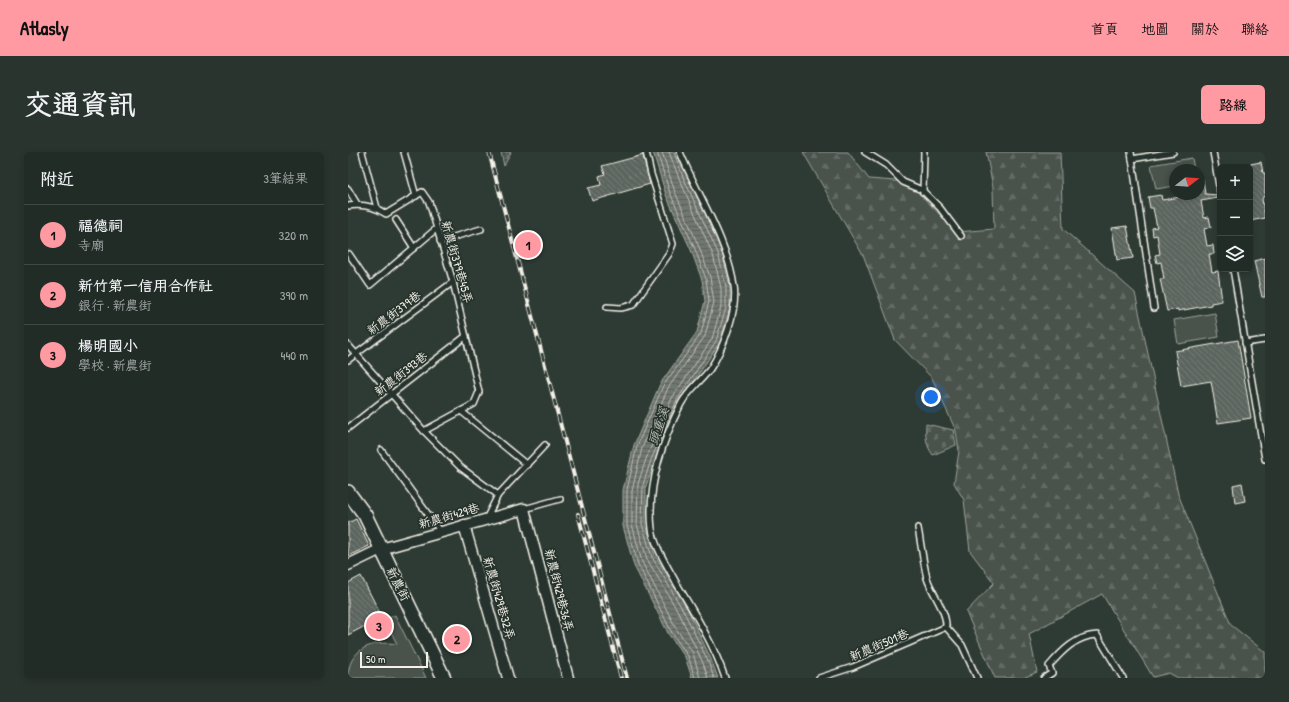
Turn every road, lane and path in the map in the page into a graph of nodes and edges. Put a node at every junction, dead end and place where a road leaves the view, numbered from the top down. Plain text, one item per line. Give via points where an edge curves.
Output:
1 (362, 152) edge
2 (404, 152) edge
3 (646, 152) edge
4 (680, 152) edge
5 (866, 152) edge
6 (924, 152) edge
7 (1131, 152) edge
8 (1173, 152) edge
9 (1213, 152) edge
10 (1132, 159) junction
11 (1217, 175) edge
12 (348, 189) edge
13 (923, 192) junction
14 (416, 196) junction
15 (357, 204) junction
16 (348, 206) edge
17 (377, 208) junction
18 (396, 220) dead end
19 (436, 229) junction
20 (481, 229) dead end
21 (961, 236) dead end
22 (440, 241) junction
23 (414, 248) junction
24 (349, 254) edge
25 (1233, 272) edge
26 (453, 282) junction
27 (607, 307) dead end
28 (1154, 308) dead end
29 (466, 336) junction
30 (1265, 340) edge
31 (1245, 343) junction
32 (348, 345) edge
33 (356, 354) junction
34 (348, 360) edge
35 (391, 394) junction
36 (461, 411) junction
37 (348, 428) edge
38 (424, 431) junction
39 (545, 445) dead end
40 (381, 450) dead end
41 (1265, 459) edge
42 (527, 465) junction
43 (348, 492) edge
44 (498, 495) junction
45 (560, 499) dead end
46 (524, 509) junction
47 (486, 519) junction
48 (464, 525) junction
49 (918, 528) dead end
50 (441, 532) junction
51 (381, 549) junction
52 (348, 565) edge
53 (946, 627) junction
54 (444, 678) edge
55 (508, 678) edge
56 (568, 678) edge
57 (725, 678) edge
58 (819, 678) edge
59 (977, 678) edge
60 (1044, 678) edge
61 (1123, 678) edge

1 - 17 lane
2 - 14 lane
3 - 27 lane via 673,244 669,254 633,306
4 - 57 lane via 724,249 735,287 731,320 722,347 709,369 682,403 658,462 652,493 652,530 662,556 697,618
5 - 13 lane via 903,182
6 - 13 lane
7 - 10 lane
8 - 10 lane
9 - 11 lane
10 - 28 lane
12 - 15 lane
13 - 21 lane via 940,208
14 - 17 lane via 386,214
14 - 19 lane, 新農街379巷45弄 via 422,192 429,202
15 - 16 lane
15 - 17 lane
18 - 23 lane
19 - 22 lane, 新農街379巷45弄
19 - 23 lane
20 - 22 lane
22 - 26 lane, 新農街379巷45弄
23 - 24 lane via 370,285
25 - 31 lane
26 - 29 lane, 新農街379巷45弄
26 - 33 lane, 新農街379巷
29 - 35 lane, 新農街393巷
29 - 36 lane, 新農街379巷45弄 via 480,392 474,404
30 - 31 lane
31 - 41 lane
32 - 33 lane
33 - 34 lane, 新農街379巷
33 - 35 lane
35 - 37 lane, 新農街393巷
35 - 38 lane
36 - 38 lane, 新農街379巷45弄
36 - 42 lane
38 - 44 lane via 460,467
39 - 42 lane
40 - 50 lane
42 - 44 lane
43 - 51 street, 新農街 via 365,515
44 - 47 lane
45 - 46 lane
46 - 47 street, 新農街429巷
46 - 56 street, 新農街429巷36弄
47 - 48 street, 新農街429巷
48 - 50 street, 新農街429巷
48 - 55 street, 新農街429巷32弄
49 - 53 lane via 927,577 933,594 947,618
50 - 51 street, 新農街429巷
51 - 52 street, 新農街429巷
51 - 54 street, 新農街
53 - 58 lane, 新農街501巷 via 853,667
53 - 59 lane via 962,645
60 - 61 lane via 1052,673 1049,666 1061,653 1077,640 1093,635 1097,635

